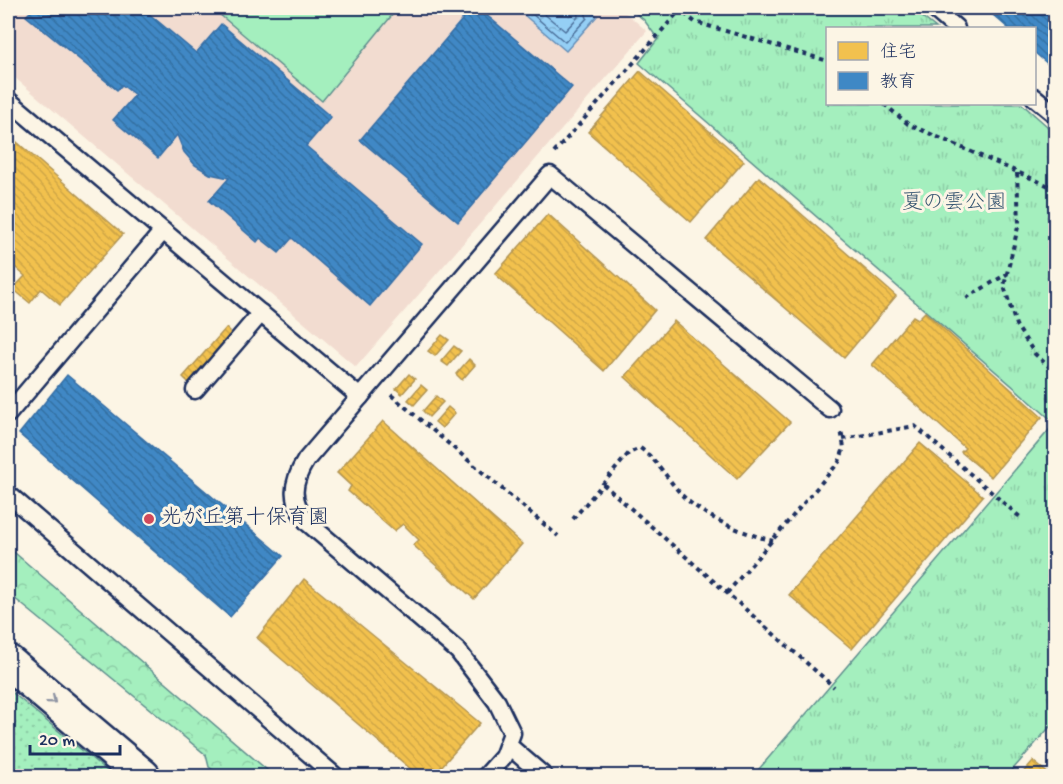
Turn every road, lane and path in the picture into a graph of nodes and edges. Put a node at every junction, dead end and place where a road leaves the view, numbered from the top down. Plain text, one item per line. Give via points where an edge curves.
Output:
1 (933, 8) edge
2 (678, 9) edge
3 (955, 27) edge
4 (826, 60) edge
5 (1036, 98) edge
6 (8, 100) edge
7 (885, 105) edge
8 (1056, 116) edge
9 (1017, 173) junction
10 (550, 175) junction
11 (1056, 189) edge
12 (163, 231) junction
13 (1007, 274) junction
14 (966, 298) dead end
15 (261, 314) junction
16 (1056, 373) edge
17 (374, 381) junction
18 (195, 390) dead end
19 (360, 397) junction
20 (830, 409) joint
21 (8, 414) edge
22 (843, 439) junction
23 (603, 484) junction
24 (8, 494) edge
25 (1020, 517) dead end
26 (573, 519) dead end
27 (558, 536) dead end
28 (773, 541) junction
29 (727, 593) junction
30 (8, 662) edge
31 (834, 687) dead end
32 (509, 746) junction
33 (143, 777) edge
34 (335, 777) edge
35 (486, 777) edge
36 (544, 777) edge

1 - 3 lane
2 - 4 path via 695,22
2 - 10 path via 544,164
5 - 8 lane
6 - 12 lane
7 - 9 path via 908,124
9 - 11 path
9 - 13 path via 1019,223
10 - 17 lane
10 - 20 lane
12 - 15 lane
12 - 21 lane
13 - 14 path
13 - 16 path via 1005,286 1017,325 1035,354
15 - 18 lane
15 - 19 lane
17 - 19 lane
17 - 27 path
19 - 32 lane via 295,478 296,508 328,541 458,651 497,702 512,733
20 - 22 path
22 - 25 path via 915,426
22 - 28 path via 838,462
23 - 26 path
23 - 28 path via 629,453 640,448 654,458 687,499 741,532
23 - 29 path
24 - 34 lane
28 - 29 path
29 - 31 path
30 -> 33 main road
32 - 35 lane
32 - 36 lane

